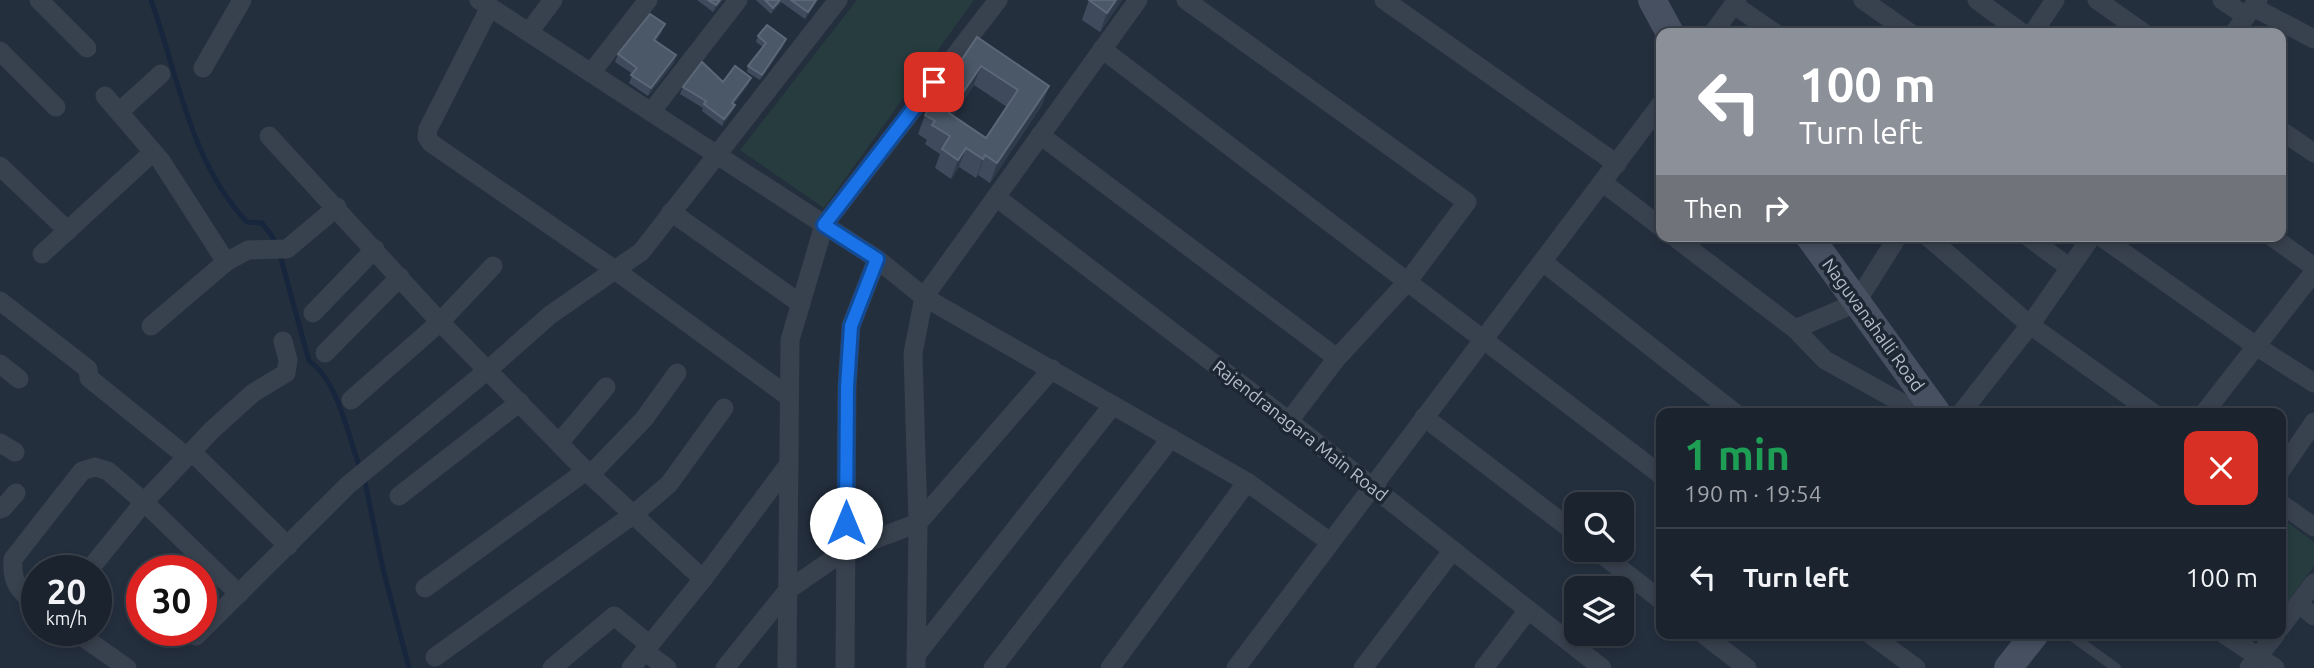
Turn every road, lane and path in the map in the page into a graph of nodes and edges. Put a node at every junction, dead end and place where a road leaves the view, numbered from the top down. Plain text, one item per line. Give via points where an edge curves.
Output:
1 (39, 0) edge
2 (242, 0) edge
3 (553, 0) edge
4 (648, 0) edge
5 (738, 0) edge
6 (838, 0) edge
7 (998, 0) edge
8 (1138, 0) edge
9 (1186, 0) edge
10 (1384, 0) edge
11 (1652, 0) edge
12 (1863, 0) edge
13 (1977, 0) edge
14 (2055, 0) edge
15 (2097, 0) edge
16 (2222, 0) edge
17 (1736, 2) edge
18 (485, 3) edge
19 (2252, 8) edge
20 (1667, 28) edge
21 (1717, 28) edge
22 (1769, 28) edge
23 (1903, 28) edge
24 (2015, 28) edge
25 (2036, 28) edge
26 (2137, 28) edge
27 (2238, 28) edge
28 (529, 32) junction
29 (2314, 39) edge
30 (87, 48) dead end
31 (1102, 49) junction
32 (0, 51) edge
33 (203, 68) dead end
34 (591, 73) junction
35 (161, 74) dead end
36 (105, 96) dead end
37 (56, 107) dead end
38 (1656, 111) edge
39 (119, 112) junction
40 (652, 112) junction
41 (2286, 134) edge
42 (1040, 135) junction
43 (269, 136) dead end
44 (153, 152) junction
45 (2314, 153) edge
46 (716, 154) junction
47 (1617, 164) junction
48 (0, 166) edge
49 (1602, 182) junction
50 (996, 197) junction
51 (337, 207) junction
52 (671, 212) junction
53 (1656, 223) edge
54 (824, 225) junction
55 (68, 231) junction
56 (1681, 242) edge
57 (1813, 242) edge
58 (1894, 242) edge
59 (1934, 242) edge
60 (2035, 242) edge
61 (2088, 242) edge
62 (2109, 242) edge
63 (2279, 242) edge
64 (375, 249) junction
65 (42, 254) dead end
66 (877, 259) junction
67 (226, 262) junction
68 (1543, 262) junction
69 (493, 266) dead end
70 (2070, 268) junction
71 (615, 270) junction
72 (2314, 270) edge
73 (400, 277) junction
74 (1408, 281) junction
75 (924, 297) junction
76 (0, 300) edge
77 (1856, 303) junction
78 (800, 304) junction
79 (313, 313) dead end
80 (440, 322) junction
81 (2030, 325) junction
82 (150, 326) dead end
83 (1795, 329) junction
84 (1483, 340) junction
85 (283, 341) dead end
86 (2256, 346) junction
87 (325, 353) dead end
88 (1337, 358) junction
89 (0, 364) edge
90 (489, 369) junction
91 (1052, 369) junction
92 (677, 373) dead end
93 (19, 379) dead end
94 (2314, 383) edge
95 (606, 387) dead end
96 (789, 397) junction
97 (351, 400) dead end
98 (520, 402) junction
99 (1113, 405) junction
100 (724, 408) dead end
101 (1729, 408) edge
102 (1911, 408) edge
103 (1933, 408) edge
104 (1965, 408) edge
105 (2146, 408) edge
106 (2208, 408) edge
107 (1424, 417) junction
108 (1289, 421) junction
109 (2314, 422) edge
110 (1171, 438) junction
111 (559, 443) junction
112 (189, 455) junction
113 (2286, 463) edge
114 (789, 464) junction
115 (1656, 471) edge
116 (588, 473) junction
117 (1247, 482) junction
118 (1371, 486) junction
119 (16, 493) dead end
120 (399, 496) dead end
121 (144, 502) junction
122 (2286, 507) edge
123 (0, 509) edge
124 (634, 514) junction
125 (918, 523) junction
126 (1564, 524) edge
127 (2314, 527) edge
128 (1330, 541) junction
129 (288, 545) junction
130 (846, 550) junction
131 (1453, 550) junction
132 (101, 555) edge
133 (1612, 562) edge
134 (703, 579) junction
135 (7, 581) edge
136 (2314, 583) edge
137 (425, 589) dead end
138 (788, 590) junction
139 (239, 594) junction
140 (1656, 596) edge
141 (1528, 610) junction
142 (2306, 610) edge
143 (217, 615) edge
144 (2286, 624) edge
145 (1709, 639) edge
146 (1877, 639) edge
147 (2030, 639) edge
148 (2076, 639) edge
149 (2229, 639) edge
150 (2272, 639) edge
151 (96, 646) edge
152 (647, 648) junction
153 (435, 657) dead end
154 (916, 662) edge
155 (2254, 662) edge
156 (127, 668) edge
157 (552, 668) edge
158 (631, 668) edge
159 (667, 668) edge
160 (725, 668) edge
161 (787, 668) edge
162 (845, 668) edge
163 (992, 668) edge
164 (1110, 668) edge
165 (1236, 668) edge
166 (1363, 668) edge
167 (1484, 668) edge
168 (1602, 668) edge
169 (1747, 668) edge
170 (1916, 668) edge
171 (2008, 668) edge
172 (2116, 668) edge
173 (2275, 668) edge

1 - 30 street
2 - 33 street
3 - 28 street
4 - 34 street
5 - 40 street
6 - 46 street
7 - 54 street
8 - 31 street
9 - 74 street via 1466,202
10 - 47 street
11 - 20 street
12 - 23 street
13 - 24 street
14 - 25 street
15 - 26 street
16 - 19 street
17 - 21 street
17 - 22 street
18 - 28 street
18 - 71 street via 427,137
19 - 27 street
19 - 29 street
28 - 34 street
31 - 42 street
31 - 74 street
32 - 37 street
34 - 40 street
35 - 39 street
36 - 39 street
38 - 47 street
39 - 44 street
40 - 46 street
41 - 45 street
42 - 50 street
42 - 88 street
43 - 51 street
44 - 55 street
44 - 67 street
46 - 52 street
46 - 54 street
47 - 49 street
48 - 55 street
49 - 53 street
49 - 68 street
50 - 75 street
50 - 108 street, Rajendranagara Main Road
51 - 64 street
51 - 67 street via 287,249 248,250
52 - 71 street via 641,252
52 - 78 street
54 - 66 street
54 - 78 street
55 - 65 street
56 - 83 street
57 - 77 street, Naguvanahalli Road
58 - 77 street
59 - 81 street
60 - 70 street
61 - 70 street
62 - 86 street
63 - 72 street
64 - 73 street
64 - 79 street
66 - 75 street
66 - 130 street via 851,326
67 - 82 street
68 - 84 street
68 - 101 street
69 - 80 street
70 - 81 street
71 - 90 street via 550,315
71 - 96 street
72 - 86 street
73 - 80 street
73 - 87 street
74 - 84 street
74 - 88 street
75 - 91 street
75 - 125 street via 913,353
76 - 112 street via 88,369 89,378
77 - 83 street
77 - 103 street, Naguvanahalli Road
78 - 96 street via 790,340
80 - 90 street
80 - 97 street
81 - 104 street
81 - 105 street
83 - 102 street via 1825,360
84 - 107 street
84 - 115 street
85 - 112 street via 286,373 253,393
86 - 94 street
86 - 106 street
88 - 108 street
89 - 93 street
90 - 98 street
90 - 129 street via 348,485
91 - 99 street
91 - 125 street
92 - 116 street via 644,419
95 - 111 street
96 - 114 street
98 - 111 street
98 - 120 street
99 - 110 street
99 - 154 street
100 - 124 street via 669,484
107 - 118 street
107 - 126 street
108 - 118 street, Rajendranagara Main Road
109 - 113 street
110 - 117 street
110 - 163 street
111 - 116 street
112 - 121 street
112 - 129 street
114 - 134 street
114 - 138 street
116 - 124 street
116 - 137 street
117 - 128 street
117 - 164 street
118 - 128 street
118 - 131 street, Rajendranagara Main Road
119 - 123 street
121 - 132 street
121 - 135 street via 108,471 95,467 82,471 13,559
121 - 139 street
122 - 127 street
124 - 134 street
124 - 153 street
125 - 130 street
125 - 154 street
128 - 165 street
129 - 139 street
130 - 138 street
130 - 162 street
131 - 141 street, Rajendranagara Main Road
131 - 166 street
133 - 140 street
134 - 152 street
136 - 142 street
138 - 160 street
138 - 161 street
139 - 143 street
141 - 167 street
141 - 168 street, Rajendranagara Main Road
142 - 144 street
145 - 169 street
146 - 170 street
147 - 171 street
148 - 172 lane
149 - 155 street
150 - 155 street
151 - 156 street
152 - 157 street via 614,616
152 - 158 street
152 - 159 street
155 - 173 street

